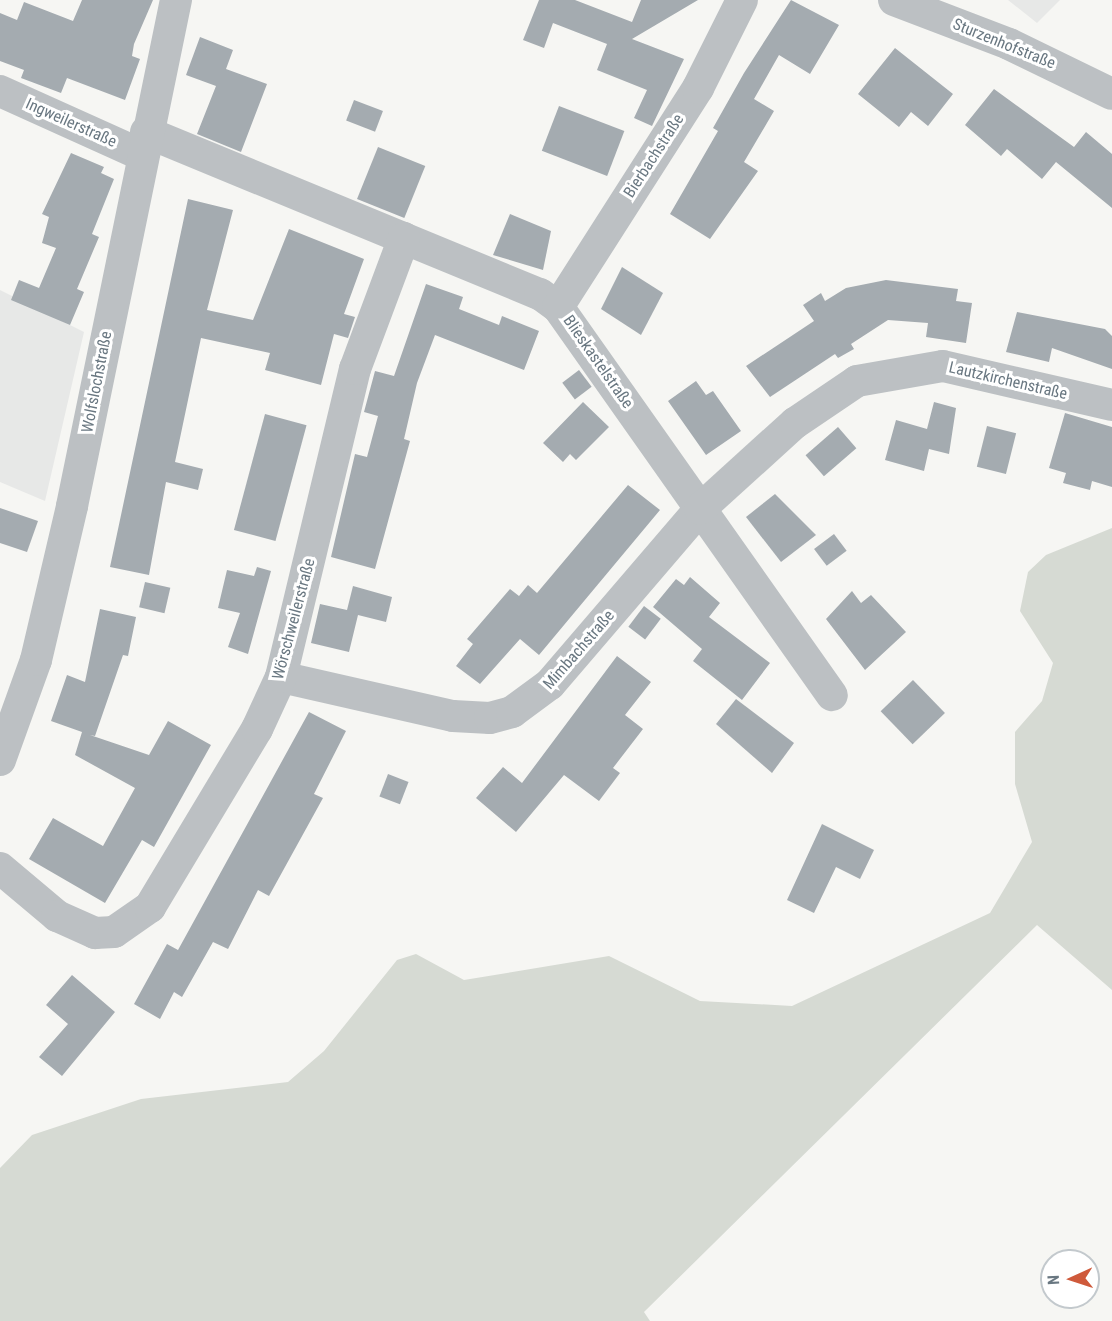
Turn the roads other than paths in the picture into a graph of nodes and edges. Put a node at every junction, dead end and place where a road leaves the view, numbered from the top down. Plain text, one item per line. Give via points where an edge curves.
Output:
1 (176, 0) edge
2 (742, 0) edge
3 (894, 0) edge
4 (0, 91) edge
5 (1112, 94) edge
6 (144, 143) junction
7 (404, 238) junction
8 (558, 307) junction
9 (1112, 405) edge
10 (700, 509) junction
11 (281, 677) junction
12 (832, 695) dead end
13 (0, 760) edge
14 (0, 868) edge

1 - 6 street, Wolfslochstraße
2 - 8 street, Bierbachstraße via 698,88
3 - 5 street, Sturzenhofstraße via 1063,68
4 - 6 street, Ingweilerstraße
6 - 7 street, Blieskastelstraße
6 - 13 street, Wolfslochstraße via 44,627
7 - 8 street, Blieskastelstraße
7 - 11 street, Wörschweilerstraße via 356,369
8 - 10 street, Blieskastelstraße
9 - 10 street, Lautzkirchenstraße via 943,366 886,372 832,396
10 - 11 street, Mimbachstraße via 550,684 512,712 490,718 453,716
10 - 12 street, Blieskastelstraße
11 - 14 street, Wörschweilerstraße via 257,729 156,897 133,923 114,932 76,927

